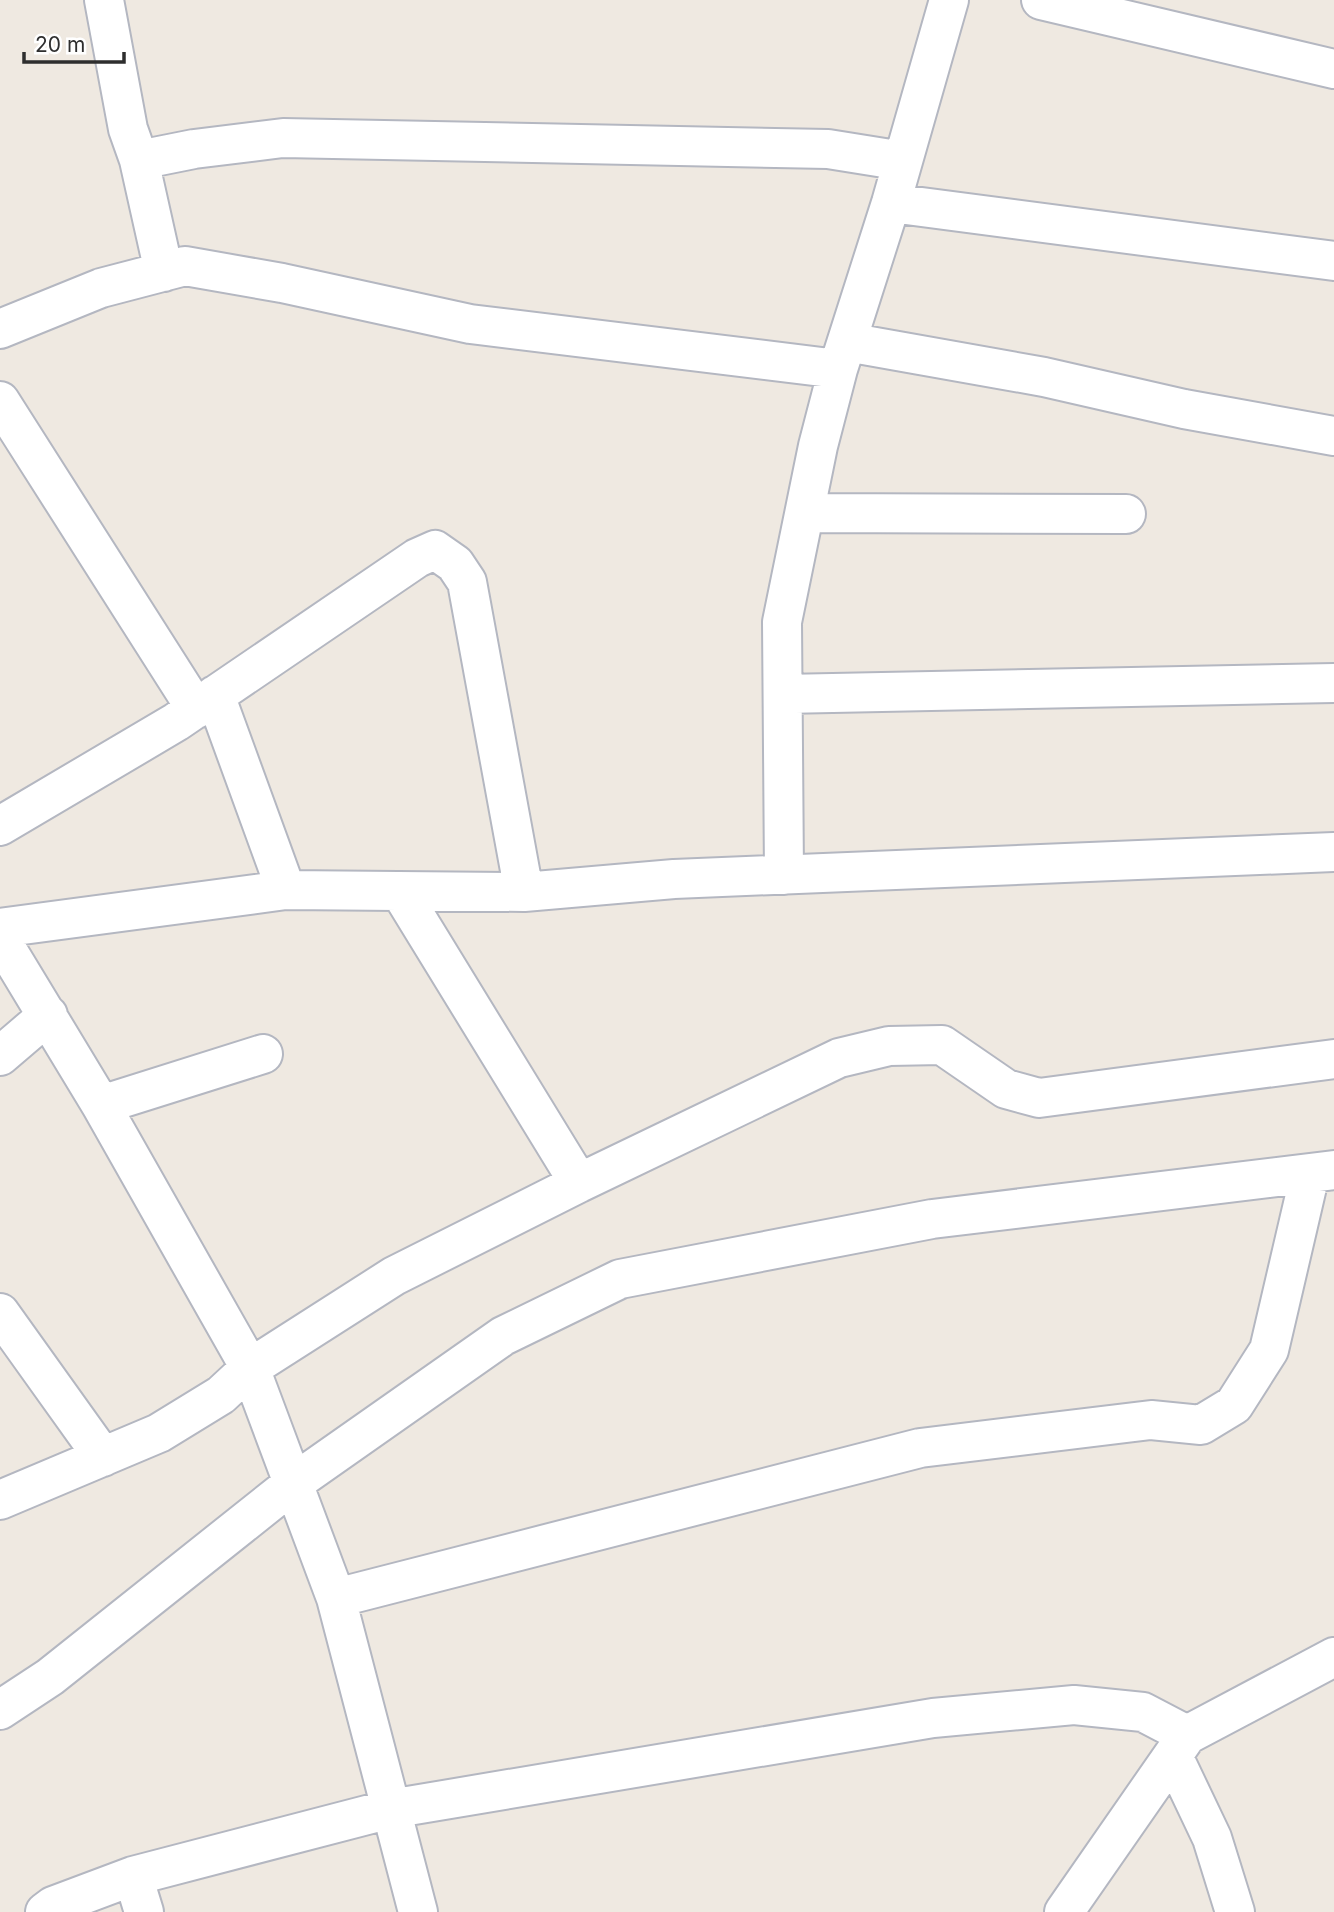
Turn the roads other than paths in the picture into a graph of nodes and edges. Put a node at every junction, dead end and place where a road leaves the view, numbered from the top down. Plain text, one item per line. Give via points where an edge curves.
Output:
1 (104, 0) edge
2 (949, 0) edge
3 (1041, 0) edge
4 (1334, 69) edge
5 (139, 160) junction
6 (903, 160) junction
7 (891, 203) junction
8 (1334, 261) edge
9 (164, 272) junction
10 (0, 329) edge
11 (842, 355) junction
12 (0, 401) edge
13 (1334, 436) edge
14 (805, 513) junction
15 (1126, 514) dead end
16 (1334, 683) edge
17 (783, 694) junction
18 (206, 702) junction
19 (0, 826) edge
20 (1334, 852) edge
21 (784, 875) junction
22 (286, 890) junction
23 (400, 891) junction
24 (524, 892) junction
25 (0, 928) edge
26 (0, 938) edge
27 (48, 1015) junction
28 (263, 1054) dead end
29 (0, 1056) edge
30 (1334, 1059) edge
31 (101, 1105) junction
32 (1322, 1172) edge
33 (579, 1183) junction
34 (0, 1313) edge
35 (250, 1368) junction
36 (103, 1457) junction
37 (295, 1482) junction
38 (0, 1500) edge
39 (336, 1598) junction
40 (1334, 1657) edge
41 (0, 1710) edge
42 (1180, 1745) junction
43 (390, 1809) junction
44 (133, 1876) junction
45 (45, 1912) edge
46 (144, 1912) edge
47 (418, 1912) edge
48 (1064, 1912) edge
49 (1235, 1912) edge

1 - 5 street via 128,129
2 - 6 street
3 - 4 street
5 - 6 street via 284,138 828,149
5 - 9 street
6 - 7 street
7 - 8 street
7 - 11 street
9 - 10 street via 101,288
9 - 11 street via 185,266 470,324
11 - 13 street via 1044,377
11 - 14 street
12 - 18 street
14 - 15 street
14 - 17 street via 782,622
16 - 17 street
17 - 21 street
18 - 19 street
18 - 22 street
18 - 24 street via 435,550 455,564 467,582
20 - 21 street
21 - 24 street
22 - 23 street
22 - 25 street
23 - 24 street
23 - 33 street
26 - 27 street
27 - 29 street
27 - 31 street
28 - 31 street
30 - 33 street via 1039,1098 1006,1089 942,1045 890,1046 839,1058
31 - 35 street
32 - 37 street via 932,1219 620,1279 503,1336
32 - 39 street via 1269,1350 1234,1405 1201,1425 1151,1420 920,1448
33 - 35 street via 394,1276
34 - 36 street
35 - 36 street via 221,1395 159,1433
35 - 37 street
36 - 38 street
37 - 39 street
37 - 41 street via 50,1677
39 - 43 street
40 - 42 street
42 - 43 street via 1143,1712 1074,1705 959,1716
42 - 48 street
42 - 49 street
43 - 44 street
43 - 47 street
44 - 45 street
44 - 46 street

